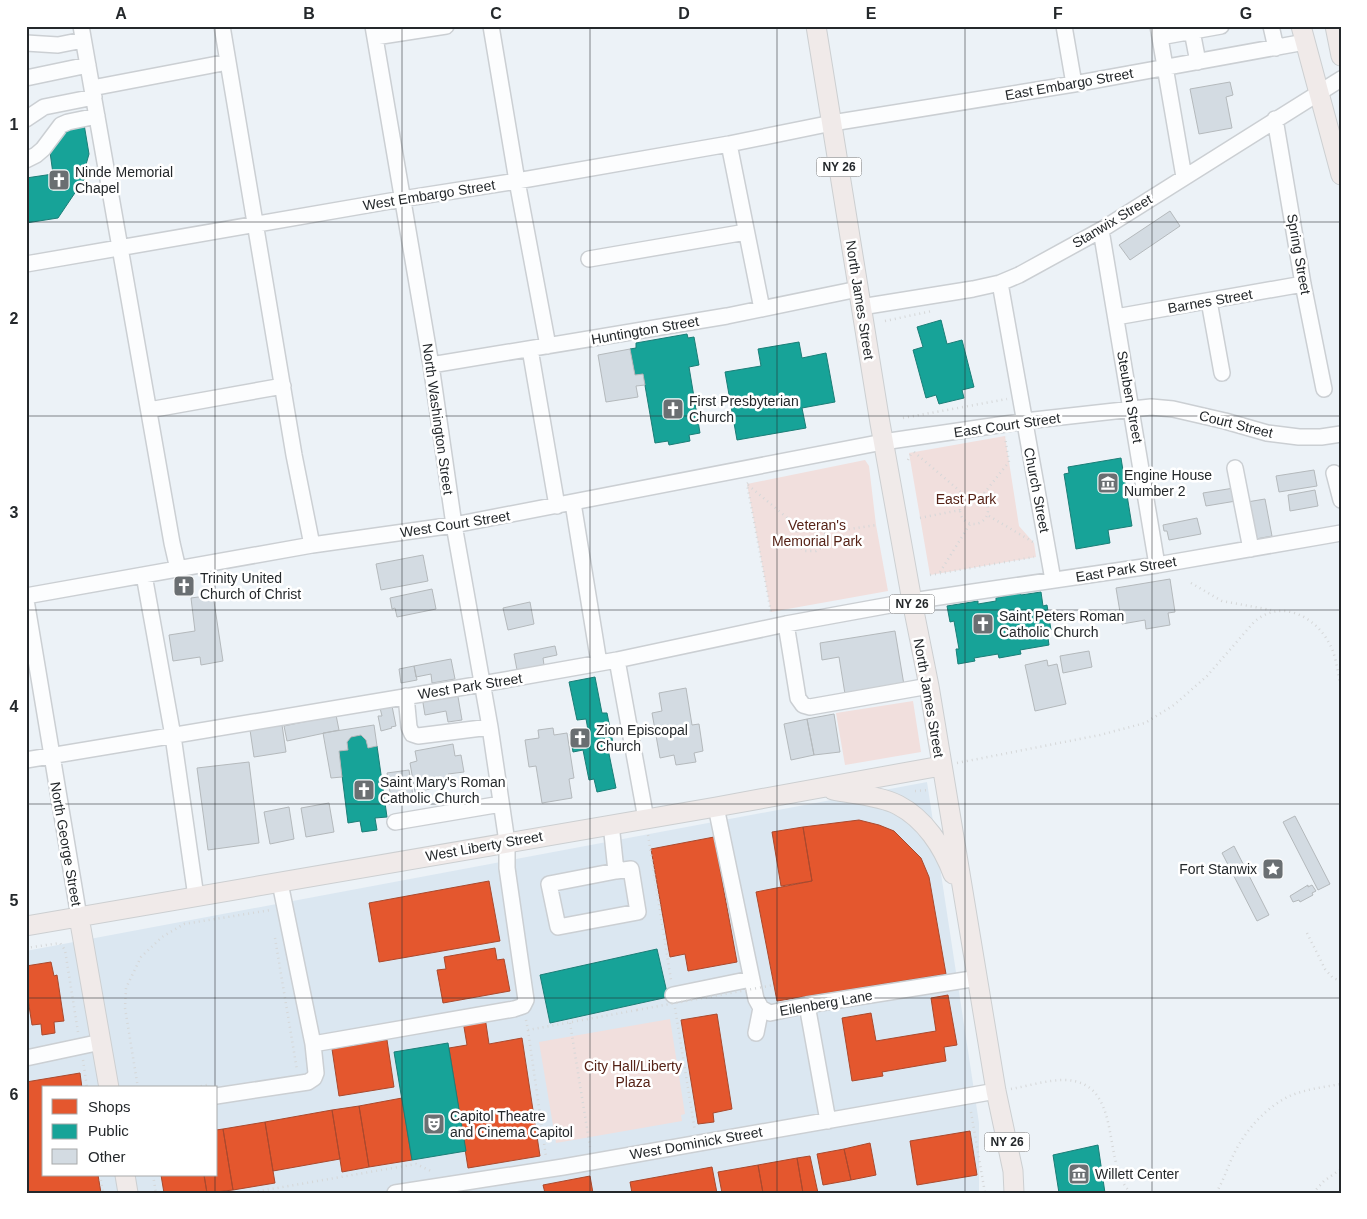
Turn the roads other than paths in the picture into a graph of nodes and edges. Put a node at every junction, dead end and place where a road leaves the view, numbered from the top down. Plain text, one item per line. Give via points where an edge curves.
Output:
1 (222, 26) edge
2 (446, 26) edge
3 (490, 26) edge
4 (816, 26) edge
5 (1064, 26) edge
6 (1220, 26) edge
7 (1271, 26) edge
8 (1335, 26) edge
9 (1192, 31) junction
10 (374, 32) edge
11 (1159, 32) edge
12 (82, 33) edge
13 (1303, 34) edge
14 (26, 43) edge
15 (1276, 48) junction
16 (1341, 56) edge
17 (228, 62) junction
18 (1198, 62) junction
19 (88, 65) junction
20 (1165, 67) junction
21 (26, 78) edge
22 (1341, 79) edge
23 (1074, 84) junction
24 (93, 92) junction
25 (1318, 92) junction
26 (97, 116) junction
27 (26, 119) edge
28 (1275, 119) junction
29 (832, 123) junction
30 (729, 144) junction
31 (26, 160) edge
32 (1341, 174) edge
33 (1184, 177) junction
34 (517, 181) junction
35 (402, 199) junction
36 (256, 225) junction
37 (1101, 230) junction
38 (746, 232) junction
39 (121, 248) junction
40 (589, 259) dead end
41 (26, 264) edge
42 (1000, 283) junction
43 (1304, 284) junction
44 (860, 298) junction
45 (1209, 301) junction
46 (762, 309) junction
47 (1116, 317) junction
48 (548, 346) junction
49 (530, 349) junction
50 (431, 366) junction
51 (1222, 373) dead end
52 (283, 386) junction
53 (1324, 389) dead end
54 (1132, 408) junction
55 (149, 410) junction
56 (1025, 421) junction
57 (1341, 425) edge
58 (1341, 434) edge
59 (1321, 437) junction
60 (883, 442) junction
61 (1235, 468) dead end
62 (1334, 473) dead end
63 (1341, 500) edge
64 (573, 503) junction
65 (557, 506) junction
66 (454, 525) junction
67 (1341, 533) edge
68 (312, 545) junction
69 (1251, 549) junction
70 (1157, 565) junction
71 (178, 569) junction
72 (144, 575) junction
73 (1053, 580) junction
74 (26, 596) edge
75 (26, 600) edge
76 (912, 601) junction
77 (786, 624) junction
78 (617, 660) junction
79 (599, 663) junction
80 (482, 684) junction
81 (929, 686) junction
82 (406, 696) junction
83 (490, 727) junction
84 (173, 736) junction
85 (51, 755) junction
86 (26, 760) edge
87 (941, 766) junction
88 (822, 788) junction
89 (501, 804) junction
90 (716, 807) junction
91 (646, 819) junction
92 (395, 822) dead end
93 (611, 824) junction
94 (507, 842) junction
95 (616, 871) junction
96 (280, 883) junction
97 (196, 897) junction
98 (964, 903) junction
99 (79, 917) junction
100 (26, 926) edge
101 (978, 978) junction
102 (751, 980) junction
103 (673, 995) dead end
104 (807, 1005) junction
105 (761, 1008) junction
106 (756, 1033) dead end
107 (101, 1042) junction
108 (313, 1044) junction
109 (26, 1058) edge
110 (109, 1086) edge
111 (218, 1090) edge
112 (996, 1091) junction
113 (828, 1121) junction
114 (124, 1176) edge
115 (128, 1193) edge
116 (395, 1193) edge
117 (1014, 1193) edge

1 - 17 street
2 - 10 street
3 - 34 street
4 - 29 main road, North James Street / NY 26
5 - 23 street
6 - 9 street
7 - 15 street
8 - 16 main road
9 - 11 street
9 - 18 street
10 - 35 street, North Washington Street
11 - 20 street
12 - 14 street via 58,45
12 - 19 street
13 - 15 street, East Embargo Street
13 - 25 main road
15 - 18 street, East Embargo Street
17 - 24 street
17 - 36 street
18 - 20 street, East Embargo Street
19 - 21 street
19 - 24 street
20 - 23 street, East Embargo Street
20 - 33 street
22 - 25 street, Stanwix Street
23 - 29 street, East Embargo Street
24 - 26 street
24 - 27 street via 44,107
25 - 28 street, Stanwix Street
25 - 32 main road
26 - 31 street via 61,125 43,149
26 - 39 street
28 - 33 street, Stanwix Street
28 - 43 street, Spring Street
29 - 30 street, West Embargo Street
29 - 44 main road, North James Street / NY 26
30 - 34 street, West Embargo Street
30 - 38 street
33 - 37 street, Stanwix Street
34 - 35 street, West Embargo Street
34 - 48 street
35 - 36 street, West Embargo Street
35 - 50 street, North Washington Street
36 - 39 street, West Embargo Street
36 - 52 street
37 - 42 street, Stanwix Street
37 - 47 street, Steuben Street
38 - 40 street
38 - 46 street
39 - 41 street, West Embargo Street
39 - 55 street
42 - 44 street, Stanwix Street
42 - 56 street, Church Street
43 - 45 street, Barnes Street
43 - 53 street, Spring Street
44 - 46 street, Huntington Street
44 - 60 main road, North James Street / NY 26
45 - 47 street, Barnes Street
45 - 51 street
46 - 48 street, Huntington Street
47 - 54 street, Steuben Street
48 - 49 street, Huntington Street
49 - 50 street, Huntington Street
49 - 65 street
50 - 66 street, North Washington Street
52 - 55 street
52 - 68 street
54 - 56 street, East Court Street
54 - 59 street, Court Street via 1173,409 1267,433
54 - 70 street, Steuben Street
55 - 71 street
56 - 60 street, East Court Street
56 - 73 street, Church Street
57 - 59 street
58 - 59 street, Court Street
60 - 64 street, West Court Street
60 - 76 main road, North James Street / NY 26
61 - 69 street
62 - 63 street
64 - 65 street, West Court Street
64 - 79 street
65 - 66 street, West Court Street
66 - 68 street, West Court Street
66 - 80 street, North Washington Street
67 - 69 street, East Park Street
68 - 71 street, West Court Street
69 - 70 street, East Park Street
70 - 73 street, East Park Street
71 - 72 street, West Court Street
72 - 74 street, West Court Street
72 - 84 street
73 - 76 street, East Park Street
75 - 85 street, North George Street
76 - 77 street, West Park Street
76 - 81 main road, North James Street / NY 26
77 - 78 street, West Park Street
77 - 81 street via 798,698 803,705 810,707
78 - 79 street, West Park Street
78 - 91 street
79 - 80 street, West Park Street
80 - 82 street, West Park Street
80 - 83 street, North Washington Street
81 - 87 main road, North James Street / NY 26
82 - 83 street via 412,734 418,736
82 - 84 street, West Park Street
83 - 89 street, North Washington Street
84 - 85 street, West Park Street
84 - 97 street
85 - 86 street, West Park Street
85 - 99 street, North George Street
87 - 88 main road, West Liberty Street
87 - 98 main road, North James Street / NY 26
88 - 90 main road, West Liberty Street
88 - 98 main road via 897,804 916,817 935,838
89 - 92 street
89 - 94 street, North Washington Street
90 - 91 main road, West Liberty Street
90 - 102 street, Eilenberg Lane
91 - 93 main road, West Liberty Street
93 - 94 main road, West Liberty Street
93 - 95 street
94 - 96 main road, West Liberty Street
94 - 108 street, North Washington Street via 507,868 526,1000 523,1006
95 - 95 street via 549,884 558,927 638,912 631,869
96 - 97 main road, West Liberty Street
96 - 108 street
97 - 99 main road, West Liberty Street
98 - 101 main road, North James Street / NY 26
99 - 100 main road, West Liberty Street
99 - 107 main road, North George Street
101 - 104 street, Eilenberg Lane
101 - 112 main road, North James Street / NY 26
102 - 103 street
102 - 105 street, Eilenberg Lane
104 - 105 street, Eilenberg Lane via 770,1013
104 - 113 street
105 - 106 street
107 - 109 street
107 - 110 main road, North George Street
108 - 111 street via 316,1073 308,1082
112 - 113 street, West Dominick Street
112 - 117 main road, North James Street / NY 26 via 1013,1171
113 - 116 street, West Dominick Street
114 - 115 main road

